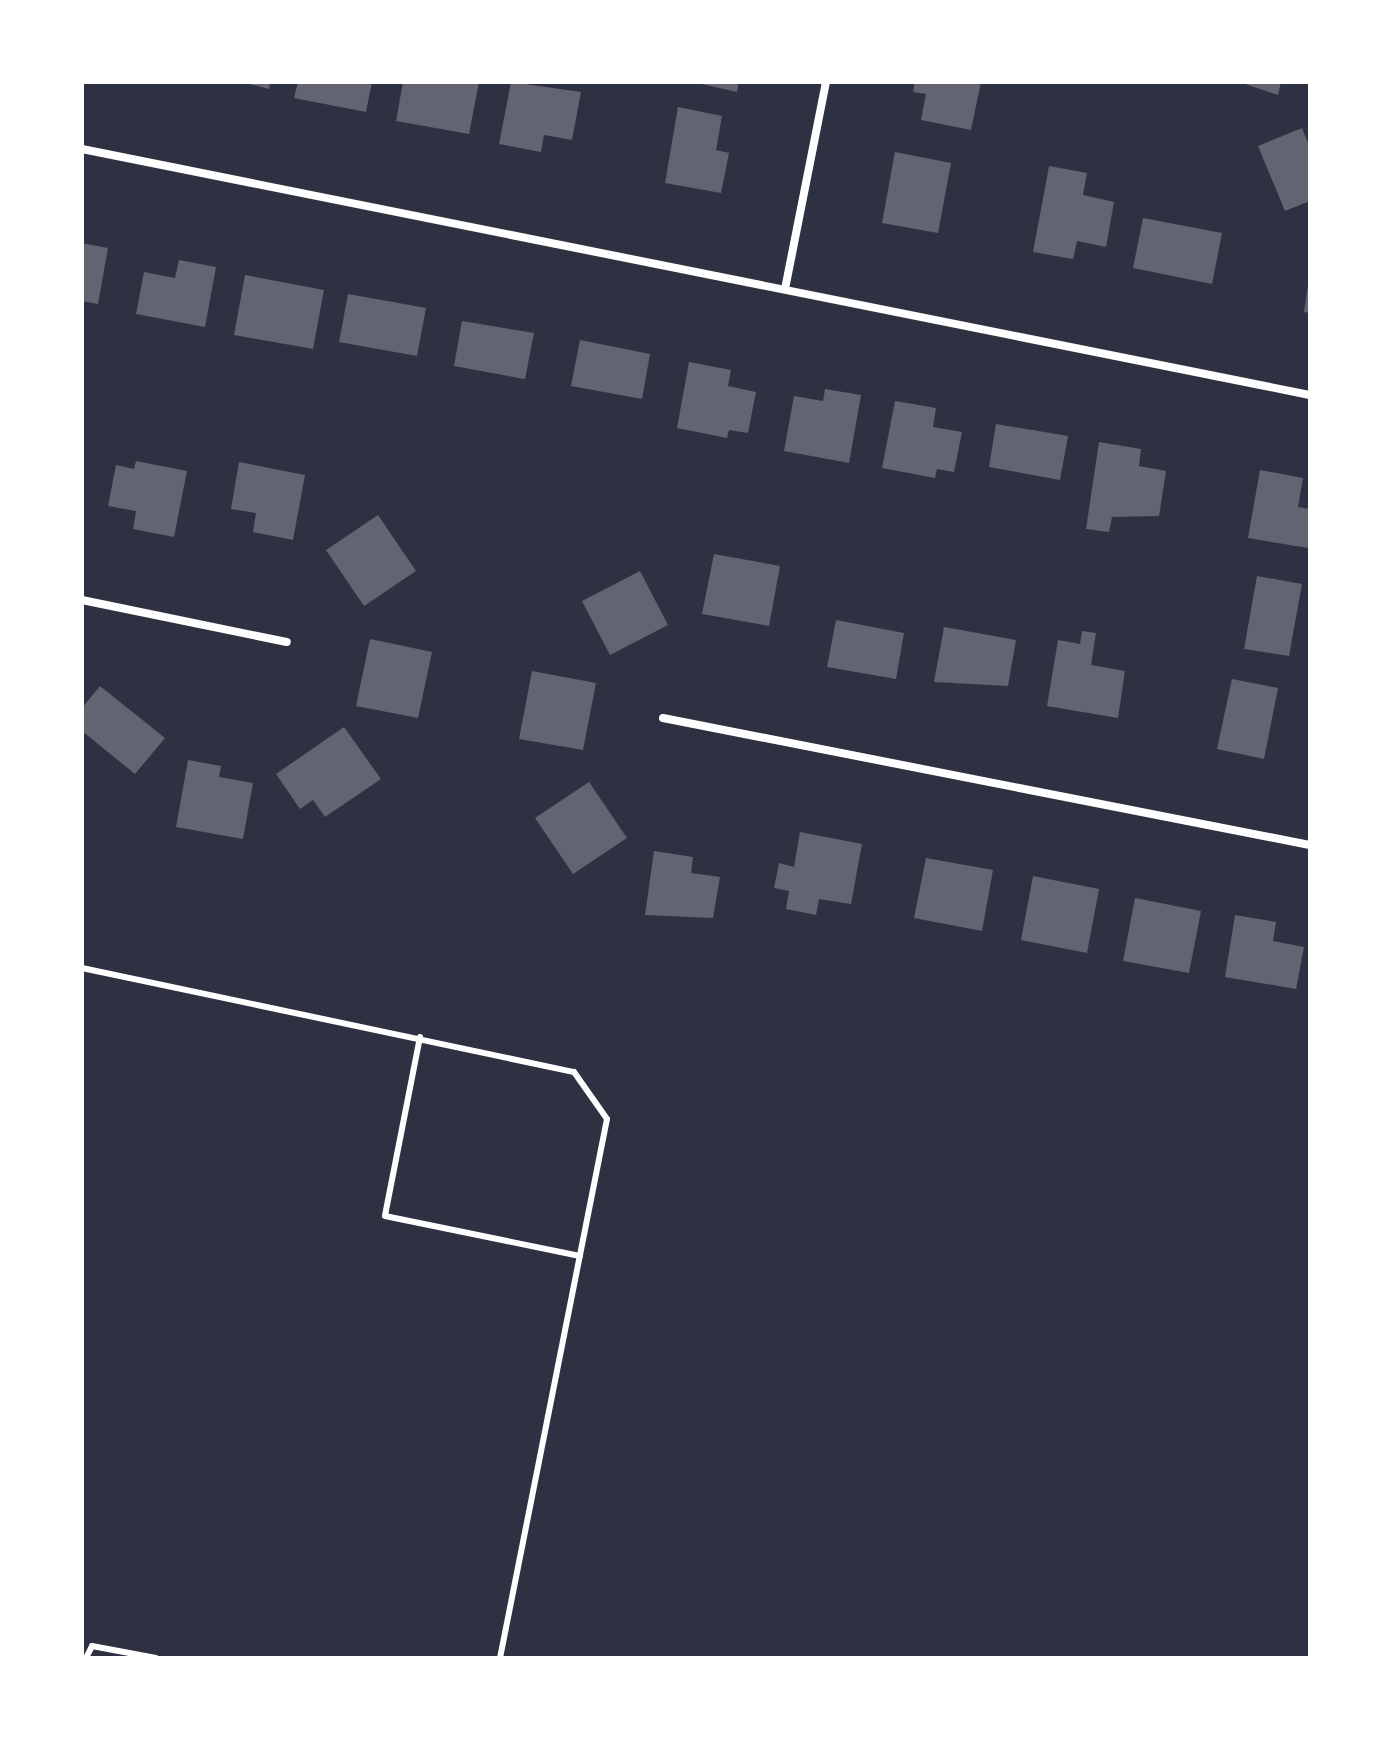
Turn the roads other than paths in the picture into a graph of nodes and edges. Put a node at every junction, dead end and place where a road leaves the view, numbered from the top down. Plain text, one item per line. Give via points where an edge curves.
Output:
1 (826, 82) edge
2 (82, 149) edge
3 (785, 289) junction
4 (1310, 395) edge
5 (82, 600) edge
6 (287, 642) dead end
7 (663, 718) dead end
8 (1310, 845) edge
9 (82, 968) edge
10 (420, 1037) junction
11 (580, 1256) junction
12 (82, 1643) edge
13 (92, 1646) junction
14 (86, 1658) edge
15 (156, 1658) edge
16 (500, 1658) edge

1 - 3 street
2 - 3 street
3 - 4 street
5 - 6 street
7 - 8 street
9 - 10 lane
10 - 11 lane via 574,1072 607,1119
10 - 11 lane via 385,1216
11 - 16 lane
12 - 13 lane
13 - 14 lane
13 - 15 lane

